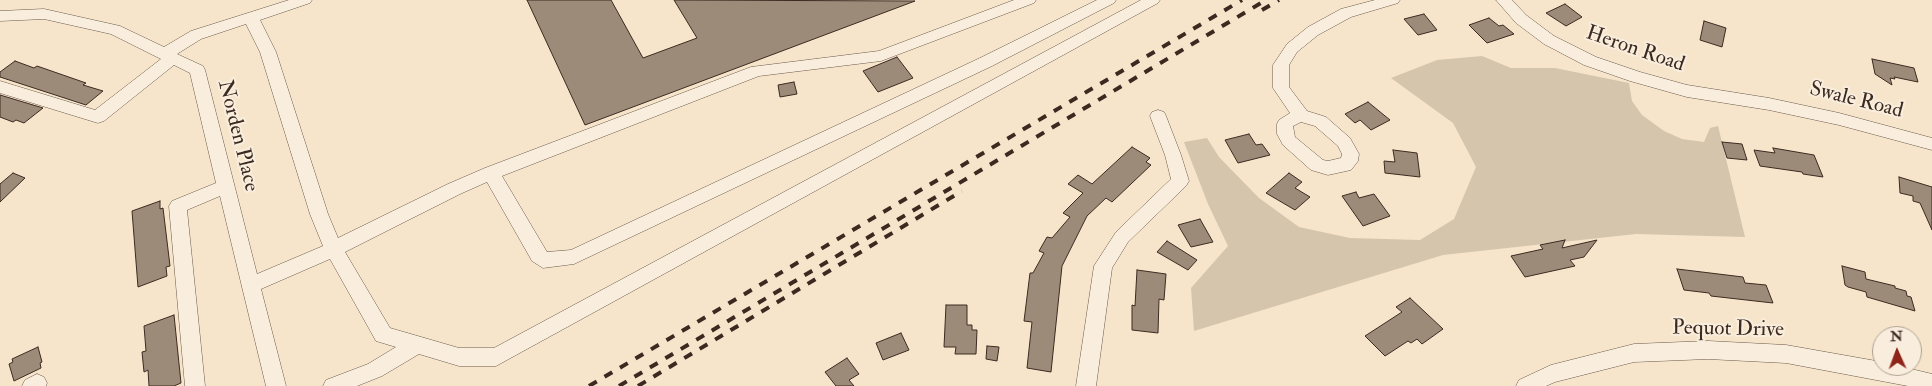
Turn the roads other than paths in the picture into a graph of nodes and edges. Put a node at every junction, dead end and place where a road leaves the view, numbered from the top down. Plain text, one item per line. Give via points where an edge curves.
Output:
1 (305, 0) edge
2 (1029, 0) edge
3 (1109, 0) edge
4 (1153, 0) edge
5 (1393, 0) edge
6 (1503, 0) edge
7 (0, 16) edge
8 (251, 18) junction
9 (169, 56) junction
10 (0, 87) edge
11 (1769, 104) joint
12 (1158, 116) dead end
13 (1301, 116) dead end
14 (1932, 144) edge
15 (491, 173) junction
16 (226, 186) junction
17 (334, 249) junction
18 (251, 285) junction
19 (417, 345) junction
20 (1932, 383) edge
21 (195, 386) edge
22 (276, 386) edge
23 (333, 386) edge
24 (1086, 386) edge
25 (1526, 386) edge

1 - 8 street
2 - 15 street via 881,56 757,71
3 - 15 street via 986,62 574,256 543,260 538,256
4 - 19 street via 496,357 459,357
5 - 13 street via 1346,13 1292,48 1281,65 1281,88
6 - 11 street, Heron Road via 1521,19 1550,40 1590,62 1687,91
7 - 9 street, Norden Place via 44,14 115,30
8 - 9 street via 196,35
8 - 17 street via 268,52 319,214
9 - 10 street via 98,117
9 - 16 street, Norden Place via 197,70
11 - 14 street, Swale Road via 1839,118
12 - 24 street via 1180,181 1122,237 1104,266
15 - 17 street
16 - 18 street, Norden Place
16 - 21 street via 178,206
17 - 18 street
17 - 19 street via 382,335
18 - 22 street, Norden Place
19 - 23 street via 375,370
20 - 25 street, Pequot Drive via 1884,370 1786,354 1708,350 1634,352 1551,374

